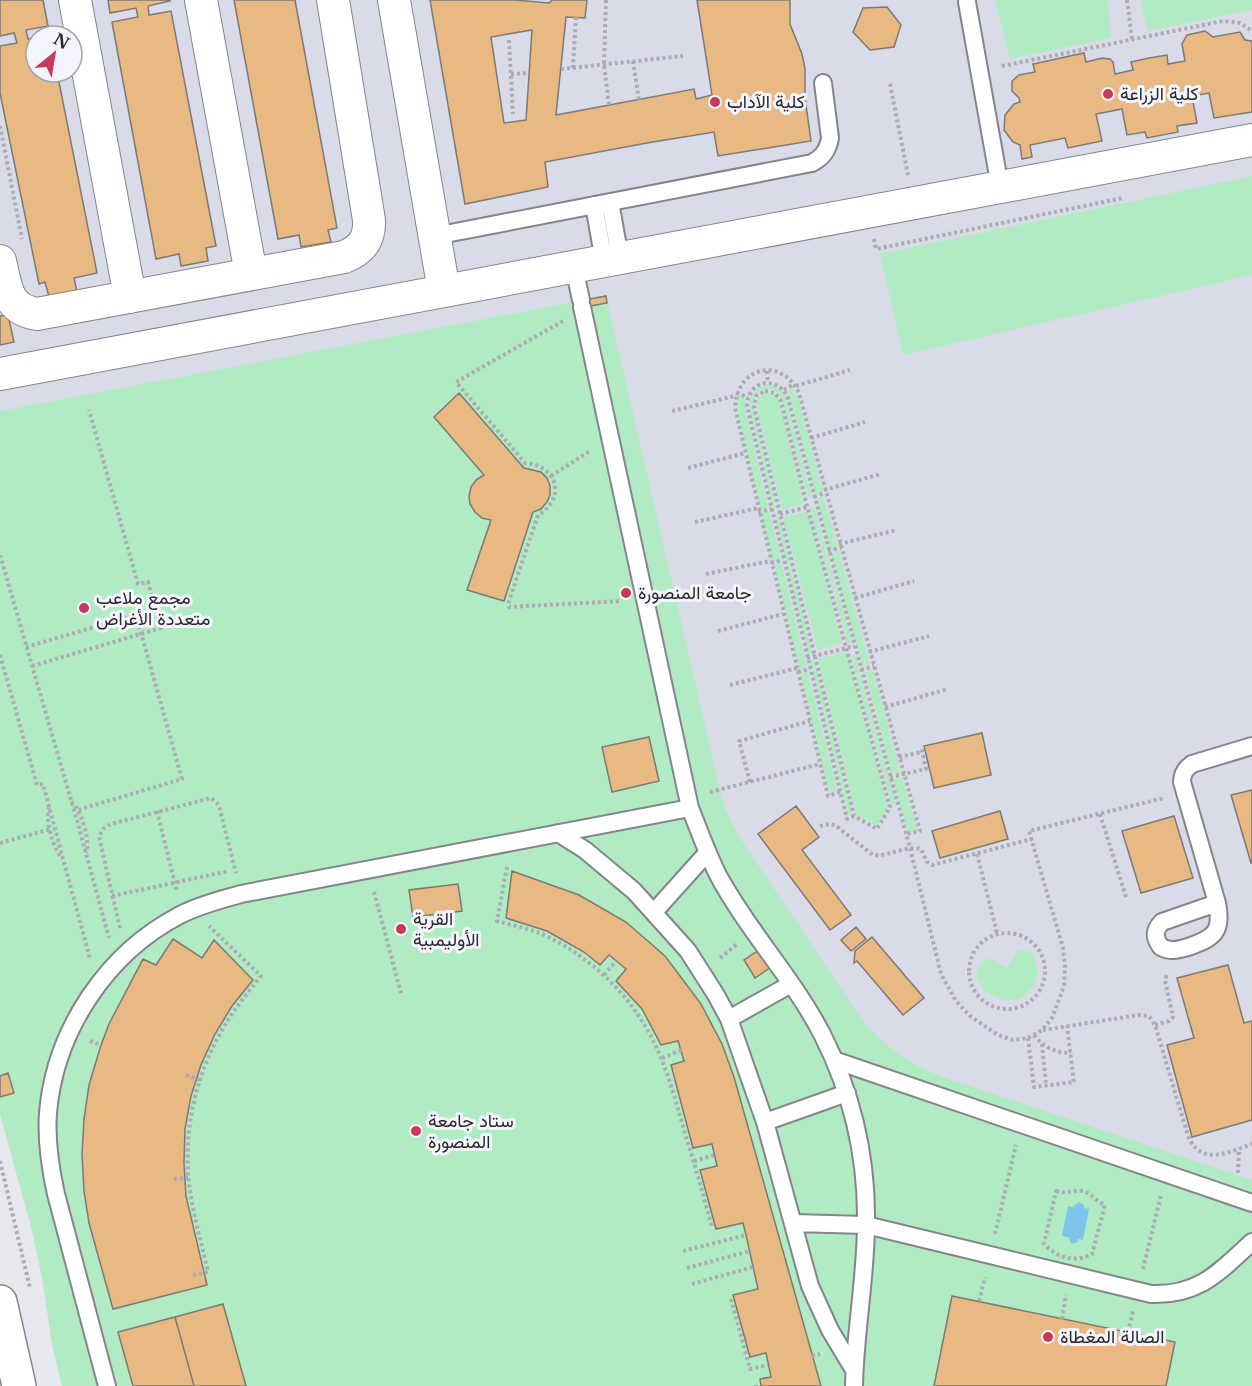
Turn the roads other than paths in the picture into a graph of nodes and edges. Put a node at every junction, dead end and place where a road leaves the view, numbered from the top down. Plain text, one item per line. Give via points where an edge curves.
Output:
1 (75, 0) edge
2 (201, 0) edge
3 (333, 0) edge
4 (394, 0) edge
5 (966, 2) dead end
6 (823, 83) dead end
7 (1252, 140) edge
8 (1000, 187) junction
9 (602, 204) junction
10 (435, 236) junction
11 (11, 252) edge
12 (612, 259) junction
13 (574, 267) junction
14 (251, 274) junction
15 (444, 291) junction
16 (130, 297) junction
17 (0, 374) edge
18 (1252, 746) edge
19 (689, 803) junction
20 (558, 833) junction
21 (707, 853) junction
22 (1217, 903) dead end
23 (654, 912) junction
24 (791, 984) junction
25 (729, 1019) junction
26 (834, 1060) junction
27 (847, 1093) junction
28 (765, 1122) junction
29 (1252, 1203) edge
30 (793, 1223) junction
31 (866, 1225) junction
32 (1252, 1242) edge
33 (15, 1297) edge
34 (854, 1378) edge
35 (20, 1386) edge
36 (107, 1386) edge

1 - 16 street
2 - 14 street
3 - 14 street via 369,220 367,239 353,254 344,257
4 - 10 street
5 - 8 lane
6 - 9 lane via 829,146 812,163
7 - 8 street
8 - 12 street
9 - 10 lane
9 - 12 lane
10 - 15 street
11 - 16 street via 8,294 30,313
12 - 13 street
13 - 15 street
13 - 19 lane
14 - 16 street
15 - 17 street
18 - 22 lane via 1188,767 1182,777
19 - 20 lane
19 - 21 lane
20 - 23 lane via 610,870
20 - 36 lane via 241,894 182,914 153,932 98,985 81,1009 59,1059 48,1113 48,1140 56,1194
21 - 23 lane
21 - 24 lane
23 - 25 lane via 702,972
24 - 25 lane
24 - 26 lane
25 - 28 lane
26 - 27 lane
26 - 29 lane
27 - 28 lane
27 - 31 lane via 862,1158
28 - 30 lane
30 - 31 lane
30 - 34 lane via 810,1286
31 - 32 lane via 1138,1292 1165,1294 1191,1289 1214,1276
31 - 34 lane
33 - 35 main road

